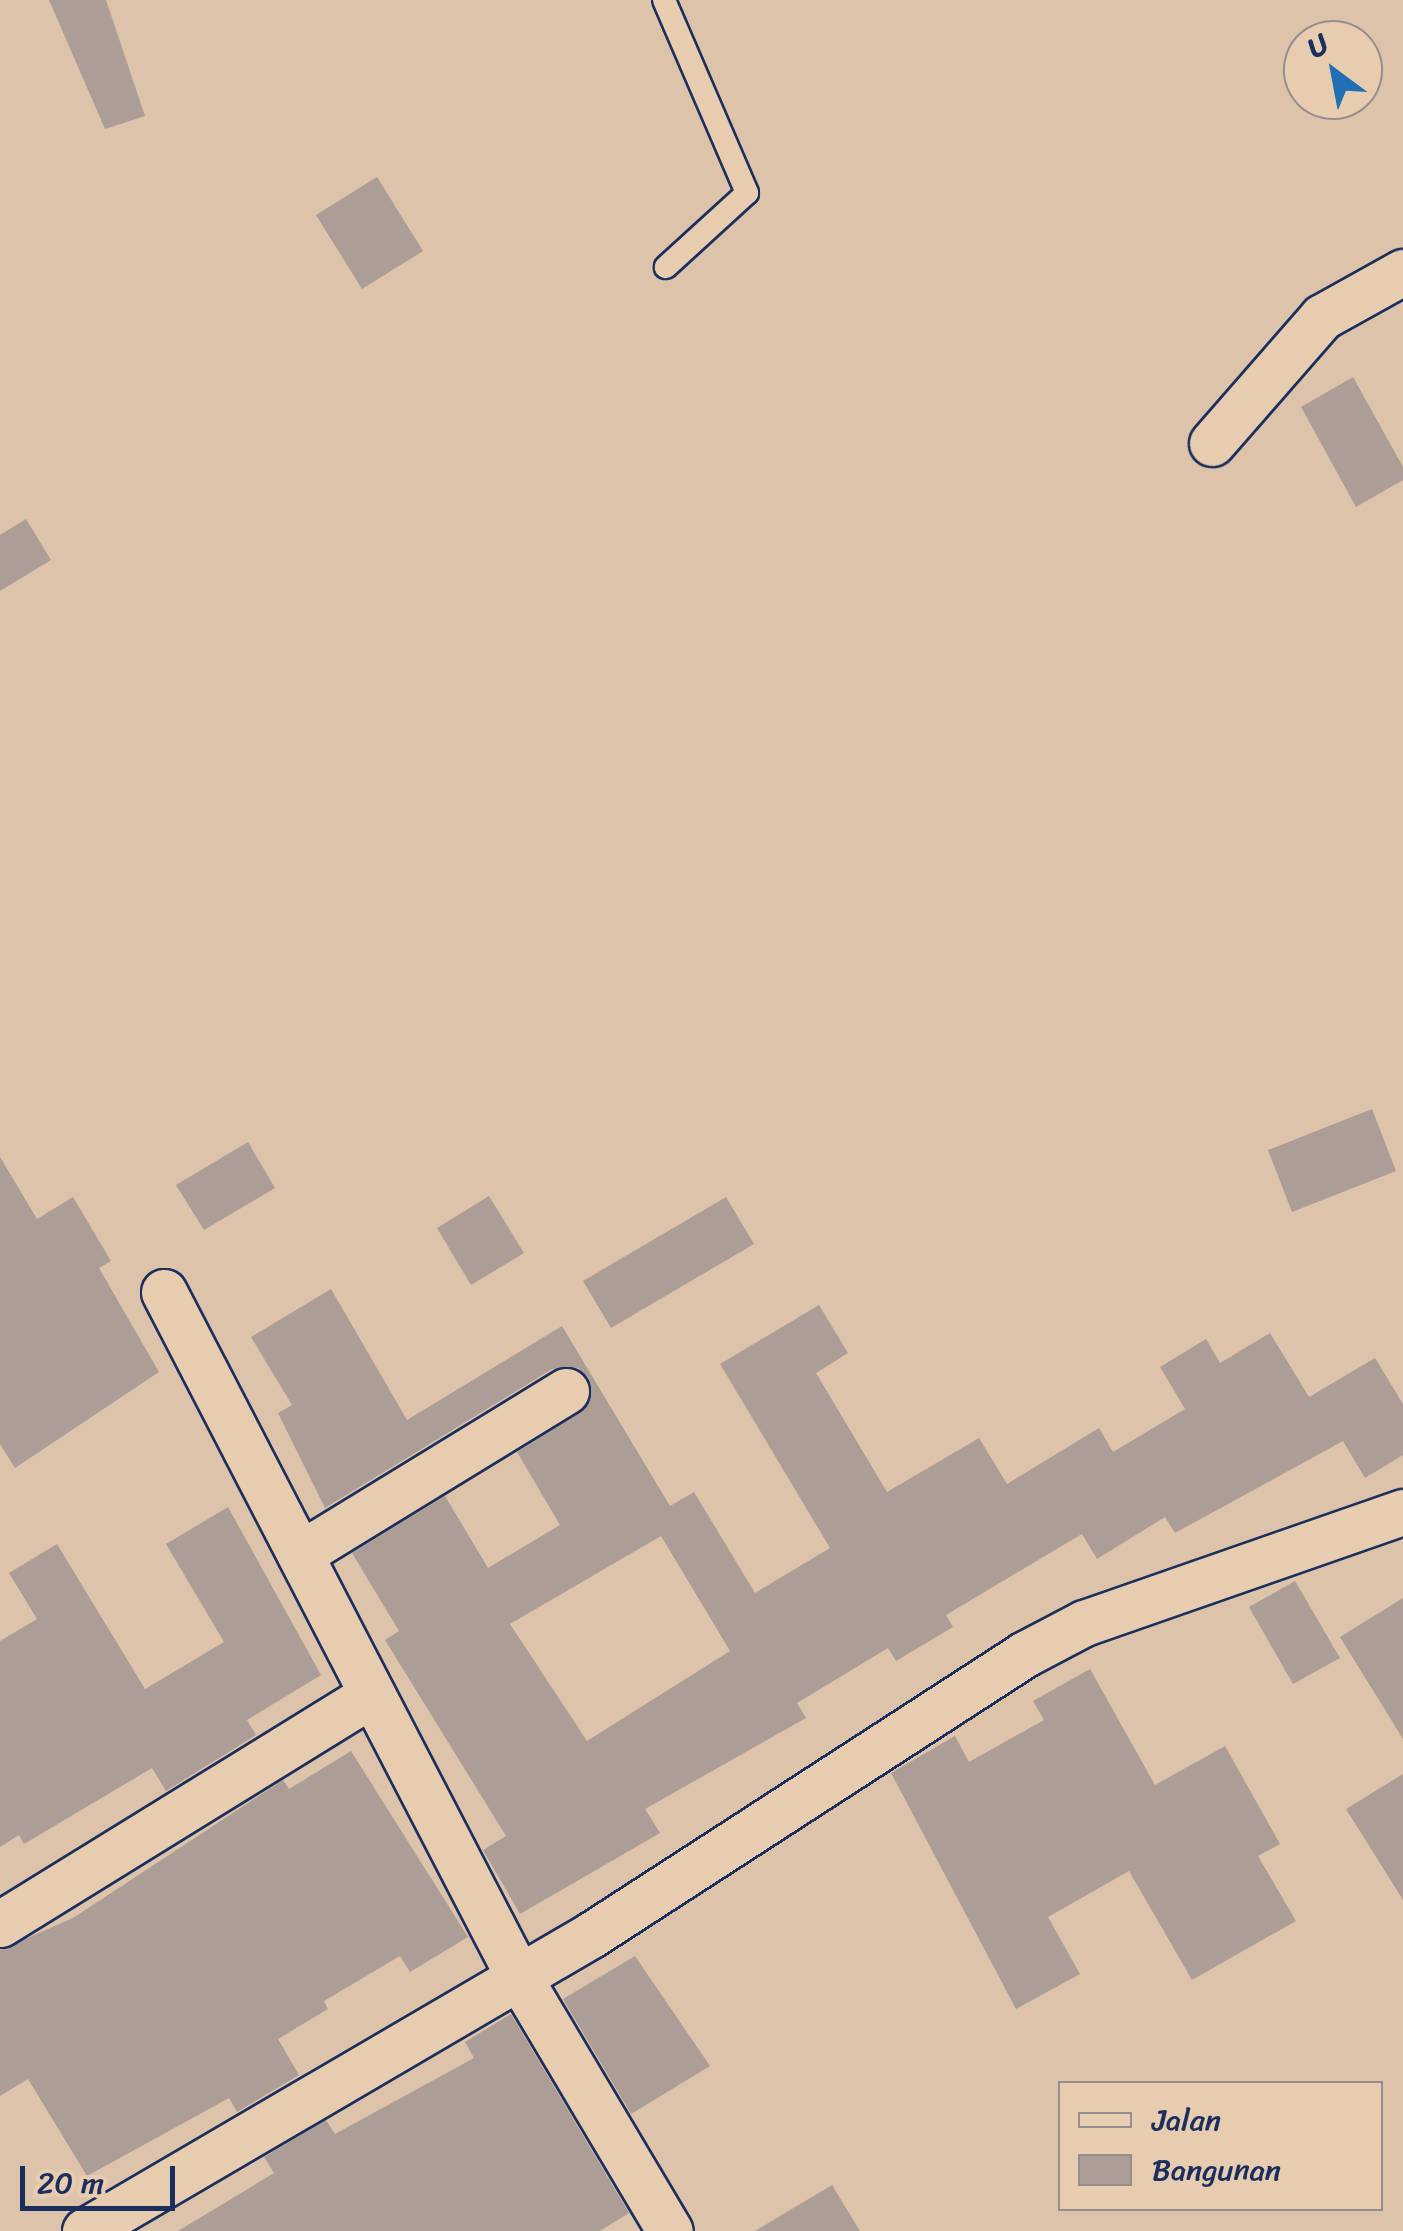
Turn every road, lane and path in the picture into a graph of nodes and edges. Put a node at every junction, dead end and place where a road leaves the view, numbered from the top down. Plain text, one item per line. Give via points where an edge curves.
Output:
1 (664, 0) edge
2 (666, 268) dead end
3 (1400, 281) edge
4 (1212, 443) dead end
5 (164, 1292) dead end
6 (566, 1391) dead end
7 (1403, 1512) edge
8 (300, 1554) junction
9 (372, 1694) junction
10 (0, 1924) edge
11 (516, 1972) junction
12 (84, 2231) edge
13 (670, 2231) edge

1 - 2 lane via 747,193
3 - 4 street via 1286,350
5 - 8 street
6 - 8 street
7 - 11 street via 1084,1623 591,1935
8 - 9 street
9 - 10 street
9 - 11 street
11 - 12 street via 474,2006
11 - 13 street

